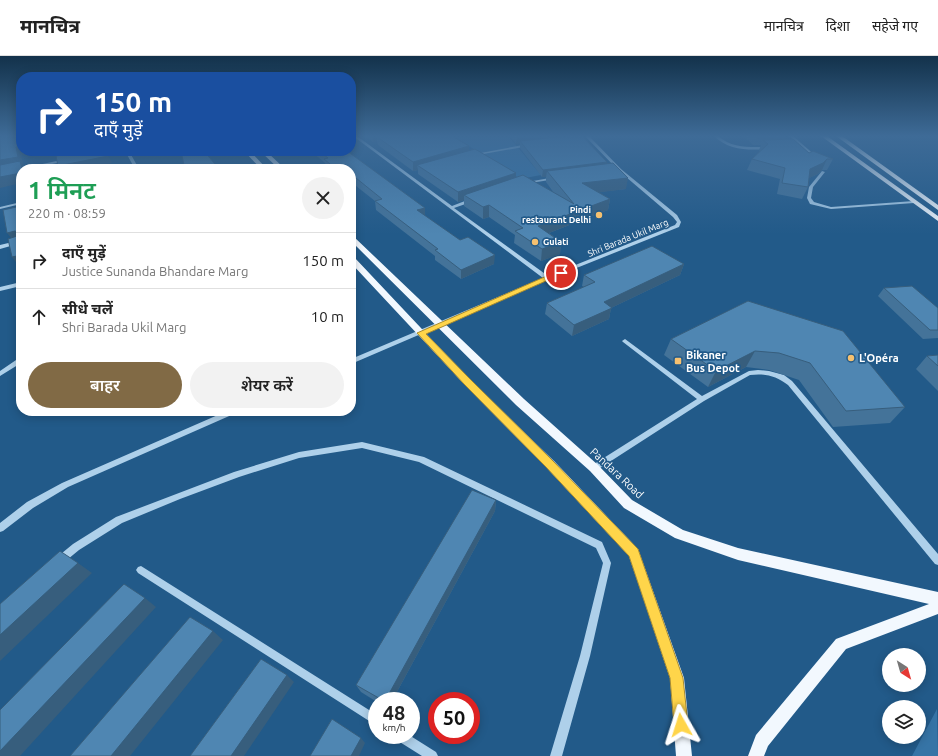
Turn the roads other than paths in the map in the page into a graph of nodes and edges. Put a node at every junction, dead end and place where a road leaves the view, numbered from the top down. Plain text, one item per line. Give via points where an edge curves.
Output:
1 (399, 169) edge
2 (868, 169) edge
3 (883, 169) edge
4 (620, 170) joint
5 (613, 171) edge
6 (414, 172) edge
7 (823, 172) edge
8 (406, 174) junction
9 (562, 177) edge
10 (517, 184) edge
11 (481, 197) edge
12 (914, 202) junction
13 (16, 204) edge
14 (452, 207) junction
15 (0, 208) edge
16 (938, 208) edge
17 (938, 219) edge
18 (16, 242) edge
19 (356, 242) edge
20 (0, 247) edge
21 (356, 264) edge
22 (547, 278) junction
23 (16, 285) edge
24 (0, 290) edge
25 (441, 324) junction
26 (421, 333) junction
27 (625, 341) dead end
28 (356, 360) edge
29 (16, 363) edge
30 (0, 374) edge
31 (702, 399) junction
32 (223, 416) edge
33 (594, 468) junction
34 (0, 528) edge
35 (938, 561) edge
36 (53, 567) edge
37 (141, 570) dead end
38 (938, 599) edge
39 (938, 607) edge
40 (368, 715) edge
41 (413, 744) edge
42 (432, 756) edge
43 (556, 756) edge
44 (684, 756) edge
45 (756, 756) edge

1 - 8 street
2 - 12 main road
3 - 16 main road
4 - 5 street
4 - 22 street, Shri Barada Ukil Marg via 675,216 679,222 677,226
6 - 8 street
7 - 12 street via 811,187 809,198 812,203 831,208
8 - 14 street
9 - 10 street
11 - 14 street
12 - 17 main road
13 - 15 street
14 - 22 street
18 - 20 street
19 - 25 main road, Pandara Road
21 - 26 main road
22 - 25 street, Shri Barada Ukil Marg
23 - 24 street
25 - 26 street, Shri Barada Ukil Marg
25 - 33 main road, Pandara Road via 520,402
26 - 28 street, Shri Barada Ukil Marg
26 - 44 main road via 634,553 676,678
27 - 31 street
29 - 30 street
31 - 33 street
31 - 35 street via 754,372 769,373 786,380
32 - 34 street via 65,485 30,505
33 - 38 main road, Pandara Road via 628,504 679,534 738,554
36 - 43 street via 76,547 119,520 237,474 298,455 362,445 421,459 599,545 607,563 585,656
37 - 40 street
39 - 45 main road via 841,644 762,741
41 - 42 street

